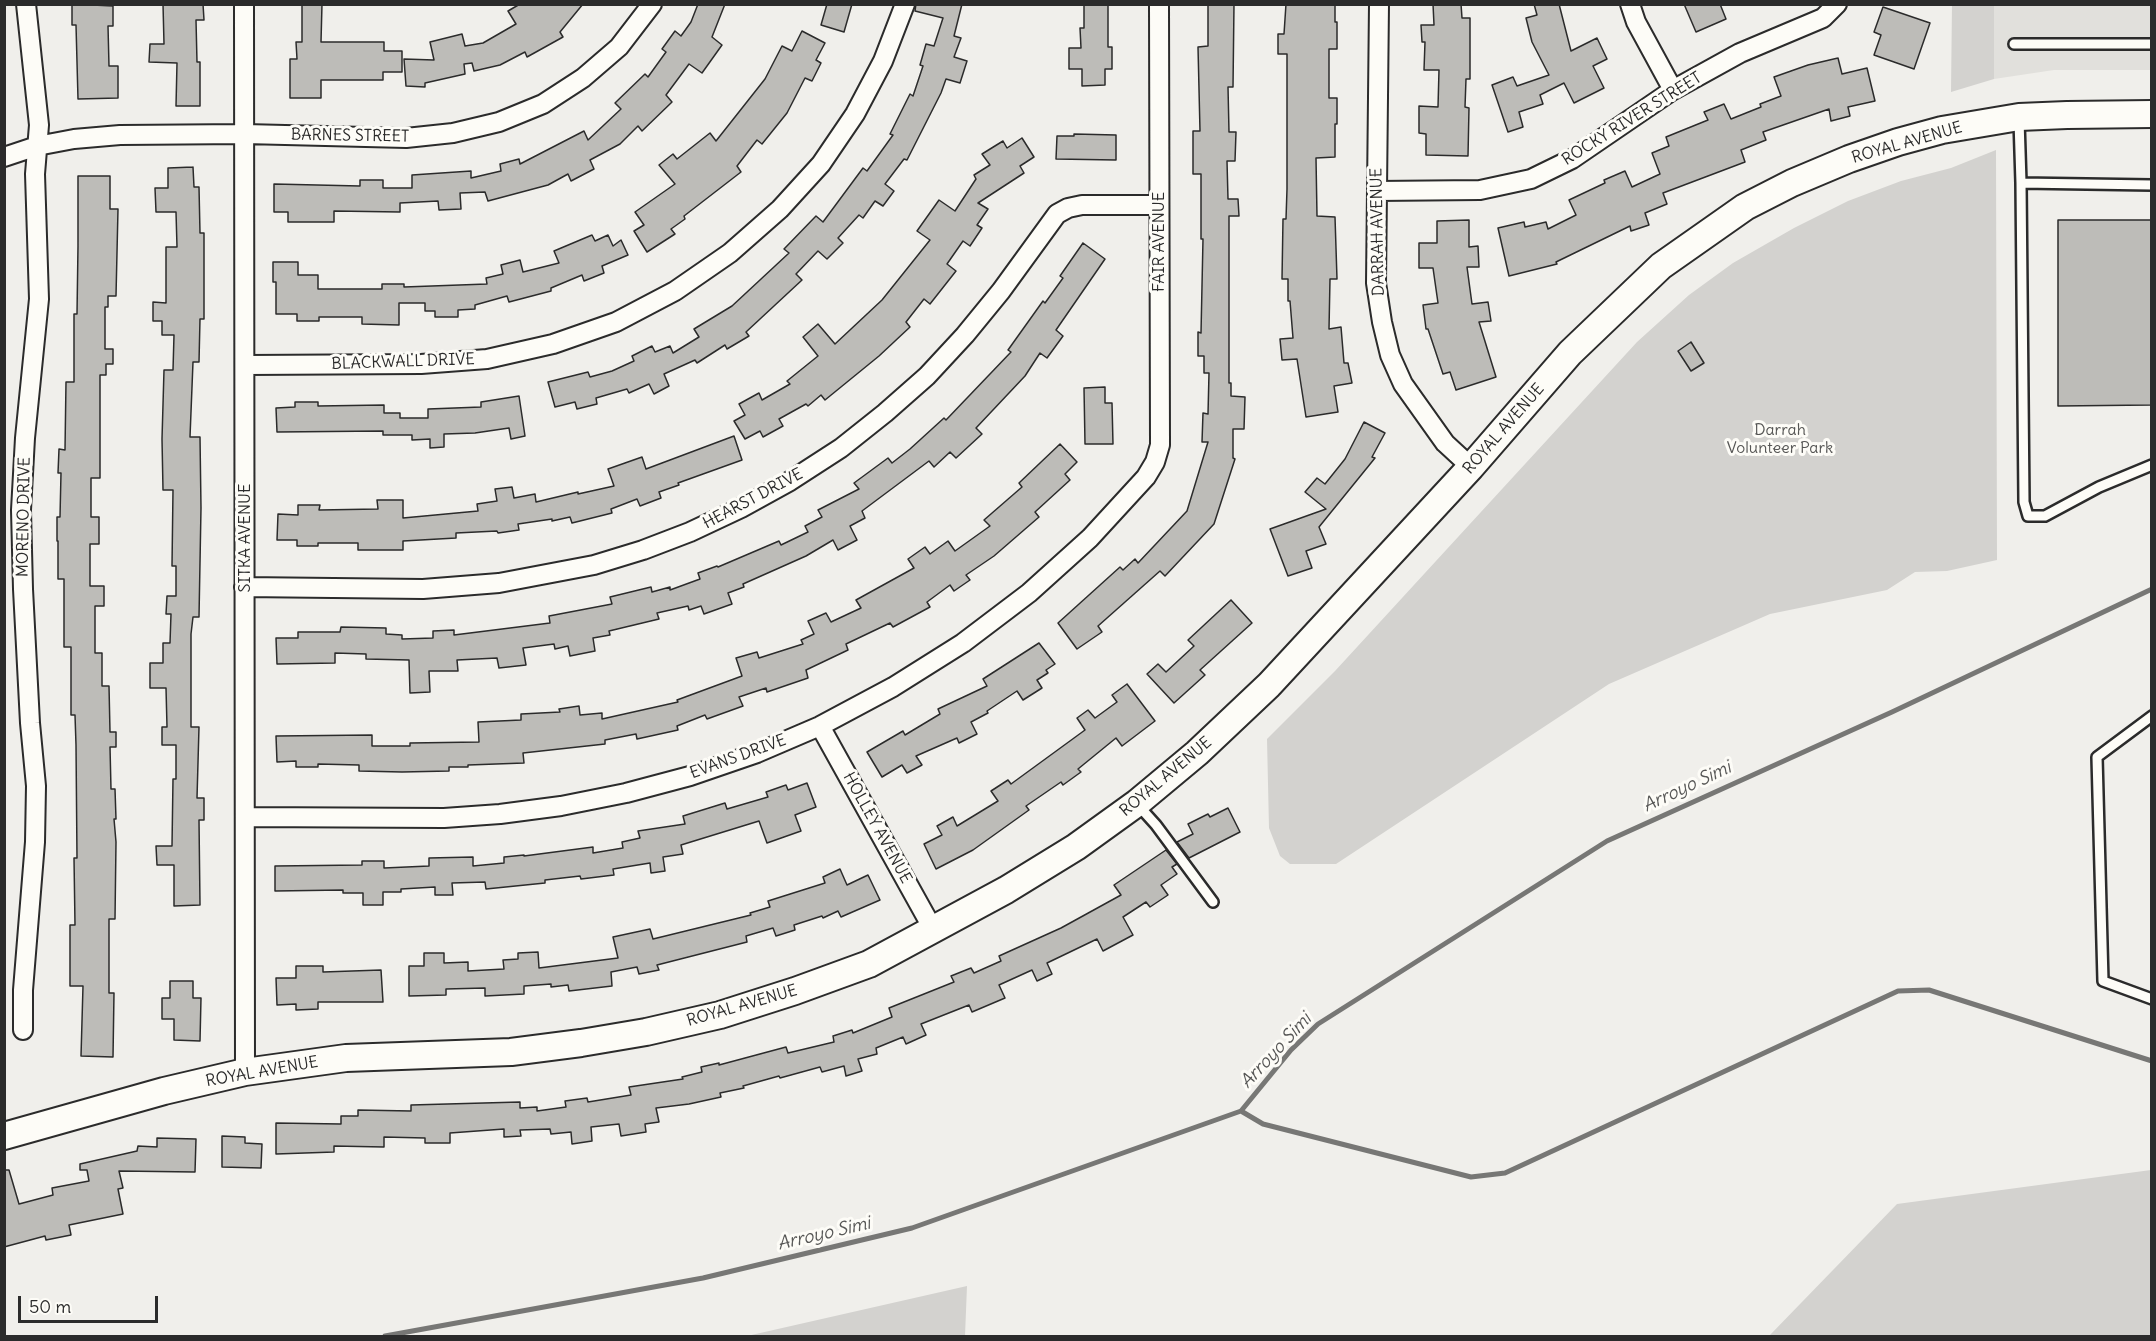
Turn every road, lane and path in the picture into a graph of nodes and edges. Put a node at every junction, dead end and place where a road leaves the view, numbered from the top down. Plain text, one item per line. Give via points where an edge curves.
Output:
1 (26, 4) edge
2 (244, 4) edge
3 (652, 4) edge
4 (905, 4) edge
5 (1159, 4) edge
6 (1379, 4) edge
7 (1630, 4) edge
8 (1837, 4) edge
9 (2014, 44) dead end
10 (2151, 44) edge
11 (1673, 90) junction
12 (2151, 114) edge
13 (2019, 117) junction
14 (245, 134) junction
15 (37, 146) junction
16 (4, 158) edge
17 (2021, 183) junction
18 (2151, 185) edge
19 (1377, 191) junction
20 (1159, 205) junction
21 (246, 365) junction
22 (2151, 465) edge
23 (1471, 467) junction
24 (1146, 477) joint
25 (244, 586) junction
26 (2151, 716) edge
27 (819, 726) junction
28 (1137, 803) junction
29 (245, 817) junction
30 (1213, 902) dead end
31 (934, 931) junction
32 (2151, 999) edge
33 (23, 1030) dead end
34 (245, 1072) junction
35 (4, 1136) edge

1 - 15 street, MORENO DRIVE via 39,125
2 - 14 street, SITKA AVENUE
3 - 14 street, BARNES STREET via 619,47 583,78 543,104 499,122 453,134 406,138
4 - 21 street, BLACKWALL DRIVE via 883,61 855,114 820,164 780,208 730,253 675,291 616,322 563,341 487,359 421,364
5 - 20 street, FAIR AVENUE
6 - 19 street, DARRAH AVENUE
7 - 11 street
8 - 11 street, ROCKY RIVER STREET via 1823,18 1740,53
9 - 10 lane
11 - 19 street, ROCKY RIVER STREET via 1572,159 1531,179 1480,190
12 - 13 main road, ROYAL AVENUE
13 - 17 lane
13 - 23 main road, ROYAL AVENUE via 1898,142 1792,183 1745,207 1661,266 1618,305 1570,353
14 - 15 street, BARNES STREET via 120,135
14 - 21 street, SITKA AVENUE
15 - 16 street, BARNES STREET
15 - 33 street, MORENO DRIVE via 39,299 21,510 36,786
17 - 18 lane
17 - 22 lane via 2024,502 2028,516 2045,516
19 - 23 street, DARRAH AVENUE via 1376,283 1390,355 1413,400 1445,443
20 - 24 street, FAIR AVENUE via 1160,445
20 - 25 street, HEARST DRIVE via 1082,205 1058,214 965,335 885,413 790,481 690,532 594,565 499,583 423,589
21 - 25 street, SITKA AVENUE
23 - 28 main road, ROYAL AVENUE via 1269,685
24 - 27 street, EVANS DRIVE via 1090,538 1029,593 963,643 893,687
25 - 29 street, SITKA AVENUE
26 - 32 lane via 2097,757 2103,981
27 - 29 street, EVANS DRIVE via 690,776 561,806 444,818
27 - 31 street, HOLLEY AVENUE
28 - 30 lane
28 - 31 main road, ROYAL AVENUE via 1076,847
29 - 34 street, SITKA AVENUE
31 - 34 main road, ROYAL AVENUE via 869,964 795,991 720,1015 646,1032 511,1052 346,1058
34 - 35 main road, ROYAL AVENUE

